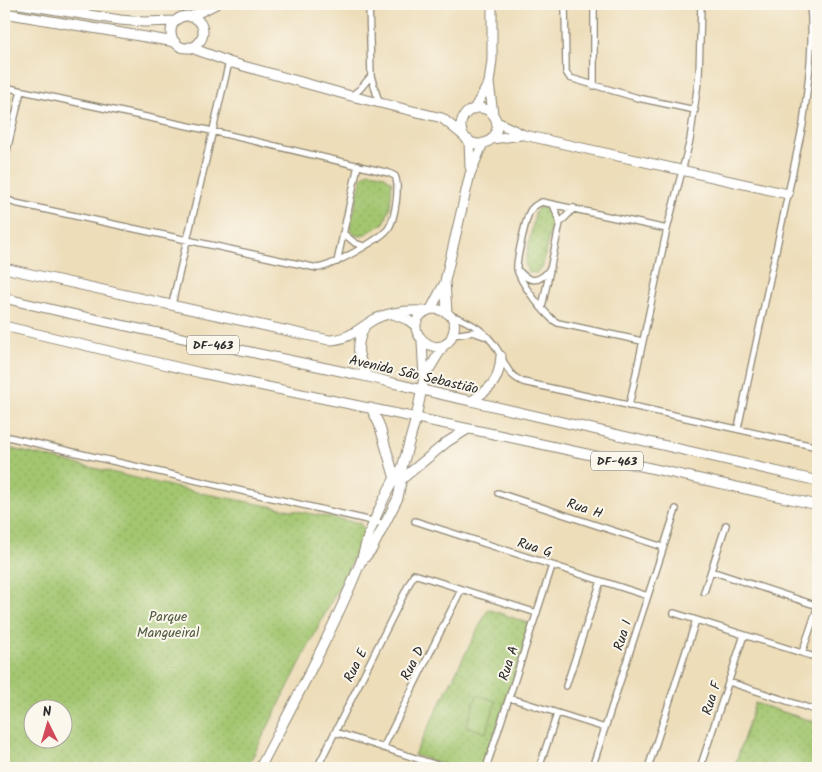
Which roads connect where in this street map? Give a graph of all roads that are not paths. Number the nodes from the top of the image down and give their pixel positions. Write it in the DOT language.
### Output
graph roads {
  1 [pos="20,4"];
  2 [pos="216,4"];
  3 [pos="369,4"];
  4 [pos="492,4"];
  5 [pos="565,4"];
  6 [pos="594,4"];
  7 [pos="700,4"];
  8 [pos="811,6"];
  9 [pos="818,11"];
  10 [pos="4,13"];
  11 [pos="190,17"];
  12 [pos="175,21"];
  13 [pos="811,23"];
  14 [pos="818,23"];
  15 [pos="175,42"];
  16 [pos="189,48"];
  17 [pos="229,62"];
  18 [pos="371,76"];
  19 [pos="489,83"];
  20 [pos="594,86"];
  21 [pos="4,87"];
  22 [pos="21,91"];
  23 [pos="351,96"];
  24 [pos="379,102"];
  25 [pos="474,109"];
  26 [pos="695,110"];
  27 [pos="495,118"];
  28 [pos="212,131"];
  29 [pos="524,135"];
  30 [pos="466,138"];
  31 [pos="492,138"];
  32 [pos="482,143"];
  33 [pos="4,164"];
  34 [pos="358,165"];
  35 [pos="682,170"];
  36 [pos="470,174"];
  37 [pos="4,194"];
  38 [pos="788,194"];
  39 [pos="553,204"];
  40 [pos="574,208"];
  41 [pos="560,223"];
  42 [pos="667,229"];
  43 [pos="343,233"];
  44 [pos="187,240"];
  45 [pos="363,246"];
  46 [pos="337,262"];
  47 [pos="4,268"];
  48 [pos="517,268"];
  49 [pos="550,268"];
  50 [pos="445,282"];
  51 [pos="4,298"];
  52 [pos="172,304"];
  53 [pos="542,307"];
  54 [pos="428,310"];
  55 [pos="390,314"];
  56 [pos="449,314"];
  57 [pos="4,326"];
  58 [pos="416,326"];
  59 [pos="364,328"];
  60 [pos="453,335"];
  61 [pos="489,338"];
  62 [pos="642,341"];
  63 [pos="422,342"];
  64 [pos="444,344"];
  65 [pos="501,356"];
  66 [pos="425,376"];
  67 [pos="368,377"];
  68 [pos="422,391"];
  69 [pos="471,401"];
  70 [pos="629,406"];
  71 [pos="371,408"];
  72 [pos="416,418"];
  73 [pos="738,428"];
  74 [pos="468,429"];
  75 [pos="4,436"];
  76 [pos="818,447"];
  77 [pos="398,479"];
  78 [pos="818,481"];
  79 [pos="498,493"];
  80 [pos="818,505"];
  81 [pos="676,509"];
  82 [pos="374,521"];
  83 [pos="415,521"];
  84 [pos="385,524"];
  85 [pos="726,525"];
  86 [pos="663,547"];
  87 [pos="360,564"];
  88 [pos="552,566"];
  89 [pos="711,571"];
  90 [pos="601,581"];
  91 [pos="461,590"];
  92 [pos="704,592"];
  93 [pos="648,596"];
  94 [pos="818,606"];
  95 [pos="537,613"];
  96 [pos="674,613"];
  97 [pos="696,620"];
  98 [pos="744,636"];
  99 [pos="802,653"];
  100 [pos="818,658"];
  101 [pos="729,682"];
  102 [pos="566,686"];
  103 [pos="510,698"];
  104 [pos="818,711"];
  105 [pos="557,714"];
  106 [pos="605,728"];
  107 [pos="335,732"];
  108 [pos="383,748"];
  109 [pos="260,768"];
  110 [pos="317,768"];
  111 [pos="446,768"];
  112 [pos="486,768"];
  113 [pos="539,768"];
  114 [pos="592,768"];
  115 [pos="648,768"];
  116 [pos="700,768"];
  1 -- 12 [label="street"];
  2 -- 11 [label="street"];
  3 -- 18 [label="street"];
  4 -- 19 [label="street"];
  5 -- 20 [label="street"];
  6 -- 20 [label="street"];
  7 -- 26 [label="street"];
  8 -- 9 [label="street"];
  8 -- 13 [label="street"];
  10 -- 15 [label="street"];
  11 -- 12 [label="street"];
  11 -- 16 [label="street"];
  12 -- 15 [label="street"];
  13 -- 14 [label="street"];
  13 -- 38 [label="street"];
  15 -- 16 [label="street"];
  16 -- 17 [label="street"];
  17 -- 23 [label="street"];
  17 -- 28 [label="street"];
  18 -- 23 [label="street"];
  18 -- 24 [label="street"];
  19 -- 25 [label="street"];
  19 -- 27 [label="street"];
  20 -- 26 [label="street"];
  21 -- 22 [label="street"];
  22 -- 28 [label="street"];
  22 -- 33 [label="street"];
  23 -- 24 [label="street"];
  24 -- 30 [label="street"];
  25 -- 27 [label="street"];
  25 -- 30 [label="street"];
  26 -- 35 [label="street"];
  27 -- 29 [label="street"];
  27 -- 31 [label="street"];
  28 -- 34 [label="street"];
  28 -- 44 [label="street"];
  29 -- 31 [label="street"];
  29 -- 35 [label="street"];
  30 -- 32 [label="street"];
  30 -- 36 [label="street"];
  31 -- 32 [label="street"];
  32 -- 36 [label="street"];
  34 -- 43 [label="street"];
  34 -- 45 [label="street"];
  35 -- 38 [label="street"];
  35 -- 42 [label="street"];
  36 -- 50 [label="street"];
  37 -- 44 [label="street"];
  38 -- 73 [label="street"];
  39 -- 40 [label="street"];
  39 -- 41 [label="street"];
  39 -- 48 [label="street"];
  40 -- 41 [label="street"];
  40 -- 42 [label="street"];
  41 -- 49 [label="street"];
  42 -- 62 [label="street"];
  43 -- 45 [label="street"];
  43 -- 46 [label="street"];
  44 -- 46 [label="street"];
  44 -- 52 [label="street"];
  45 -- 46 [label="street"];
  47 -- 52 [label="street"];
  48 -- 49 [label="street"];
  48 -- 53 [label="street"];
  49 -- 53 [label="street"];
  50 -- 54 [label="street"];
  50 -- 56 [label="street"];
  51 -- 67 [label="street, Avenida São Sebastião / DF-463"];
  52 -- 59 [label="street"];
  53 -- 62 [label="street"];
  54 -- 55 [label="street"];
  54 -- 56 [label="street"];
  54 -- 58 [label="street"];
  55 -- 58 [label="street"];
  55 -- 59 [label="street"];
  56 -- 60 [label="street"];
  56 -- 61 [label="street"];
  57 -- 71 [label="street, DF-463"];
  58 -- 63 [label="street"];
  59 -- 67 [label="street"];
  60 -- 61 [label="street"];
  60 -- 64 [label="street"];
  61 -- 65 [label="street"];
  62 -- 70 [label="street"];
  63 -- 64 [label="street"];
  63 -- 66 [label="street"];
  64 -- 66 [label="street"];
  65 -- 69 [label="street"];
  65 -- 70 [label="street"];
  66 -- 68 [label="street"];
  67 -- 68 [label="street, Avenida São Sebastião / DF-463"];
  68 -- 69 [label="street, Avenida São Sebastião / DF-463"];
  68 -- 72 [label="street"];
  69 -- 78 [label="street, Avenida São Sebastião / DF-463"];
  70 -- 73 [label="street"];
  71 -- 72 [label="street, DF-463"];
  71 -- 77 [label="street"];
  72 -- 74 [label="street, DF-463"];
  72 -- 77 [label="street"];
  73 -- 76 [label="street"];
  74 -- 77 [label="street"];
  74 -- 80 [label="street, DF-463"];
  75 -- 82 [label="street"];
  77 -- 82 [label="street"];
  77 -- 84 [label="street"];
  79 -- 86 [label="street, Rua H"];
  81 -- 86 [label="street, Rua I"];
  82 -- 84 [label="street"];
  82 -- 87 [label="street"];
  83 -- 88 [label="street, Rua G"];
  84 -- 87 [label="street"];
  85 -- 89 [label="street"];
  86 -- 93 [label="street, Rua I"];
  87 -- 109 [label="street"];
  88 -- 90 [label="street, Rua G"];
  88 -- 95 [label="street, Rua A"];
  89 -- 92 [label="street"];
  89 -- 94 [label="street"];
  90 -- 93 [label="street, Rua G"];
  90 -- 102 [label="street"];
  91 -- 95 [label="street"];
  91 -- 107 [label="street, Rua E"];
  91 -- 108 [label="street, Rua D"];
  93 -- 106 [label="street, Rua I"];
  94 -- 99 [label="street"];
  95 -- 103 [label="street, Rua A"];
  96 -- 97 [label="street"];
  97 -- 98 [label="street"];
  97 -- 115 [label="street"];
  98 -- 99 [label="street"];
  98 -- 101 [label="street, Rua F"];
  99 -- 100 [label="street"];
  101 -- 104 [label="street"];
  101 -- 116 [label="street, Rua F"];
  103 -- 105 [label="street"];
  103 -- 112 [label="street, Rua A"];
  105 -- 106 [label="street"];
  105 -- 113 [label="street"];
  106 -- 114 [label="street, Rua I"];
  107 -- 108 [label="street"];
  107 -- 110 [label="street, Rua E"];
  108 -- 111 [label="street"];
}
